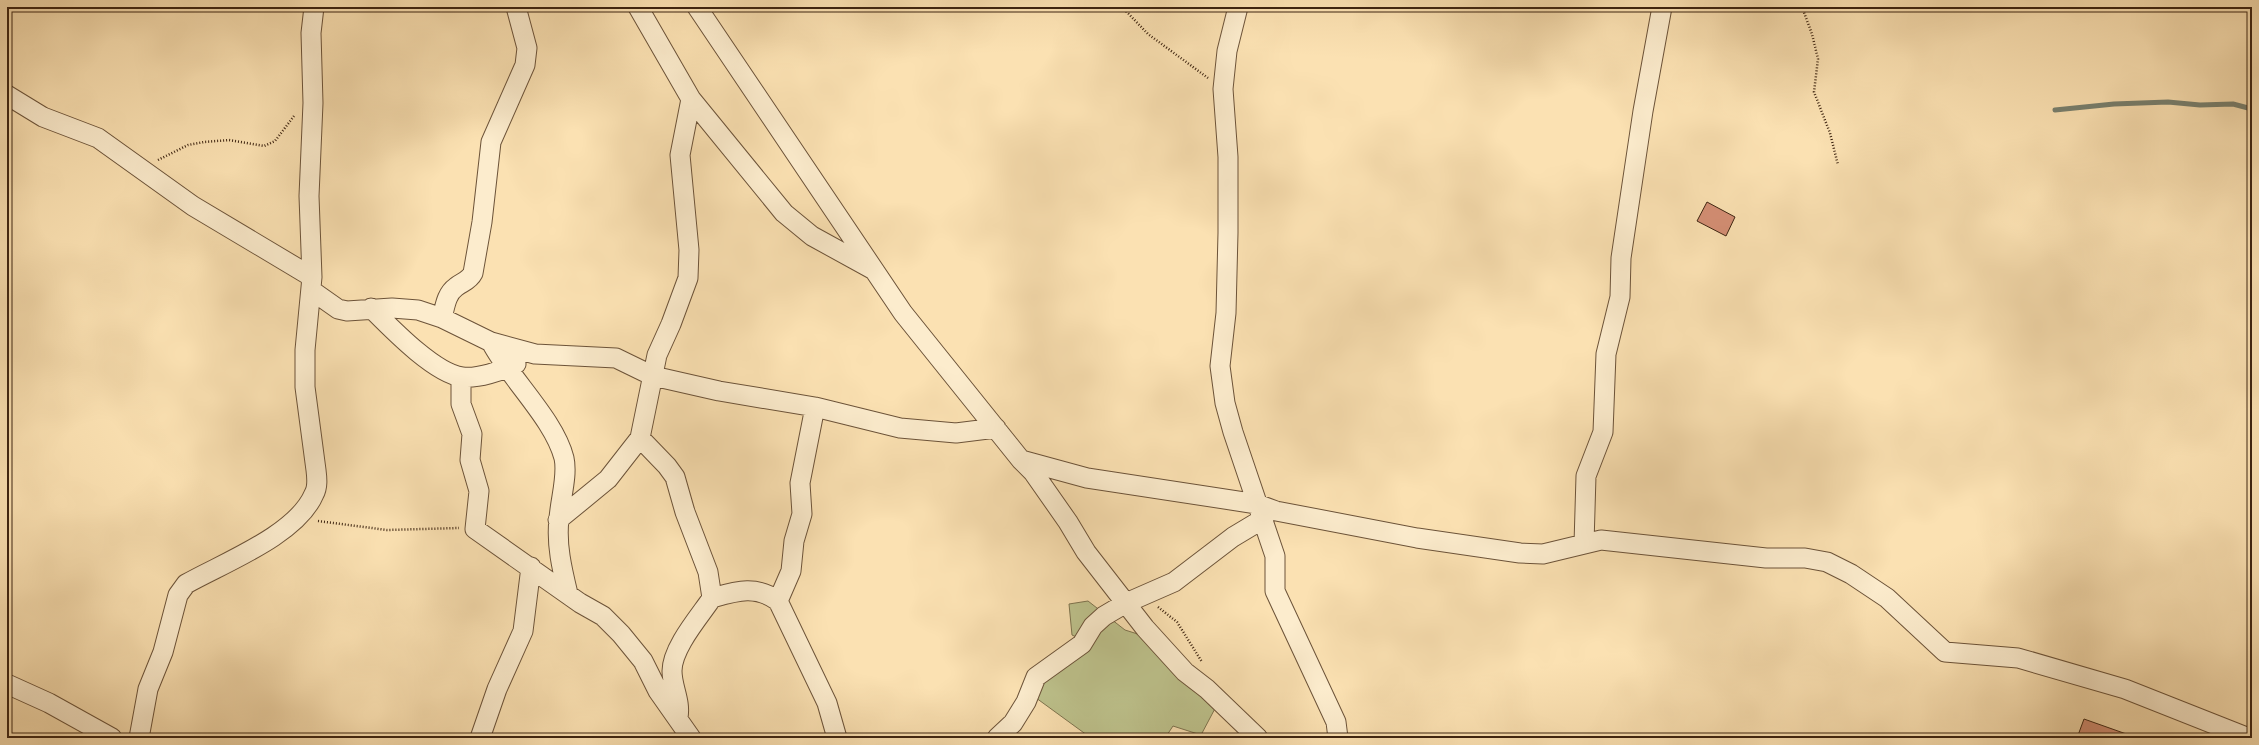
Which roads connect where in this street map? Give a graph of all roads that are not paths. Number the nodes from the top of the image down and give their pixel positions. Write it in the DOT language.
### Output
graph roads {
  1 [pos="314,7"];
  2 [pos="516,7"];
  3 [pos="638,7"];
  4 [pos="697,7"];
  5 [pos="1238,7"];
  6 [pos="1662,7"];
  7 [pos="7,95"];
  8 [pos="691,99"];
  9 [pos="875,271"];
  10 [pos="312,284"];
  11 [pos="371,308"];
  12 [pos="442,318"];
  13 [pos="491,342"];
  14 [pos="535,354"];
  15 [pos="506,369"];
  16 [pos="653,376"];
  17 [pos="460,377"];
  18 [pos="815,407"];
  19 [pos="996,428"];
  20 [pos="640,438"];
  21 [pos="1021,460"];
  22 [pos="1260,511"];
  23 [pos="558,520"];
  24 [pos="1584,544"];
  25 [pos="531,567"];
  26 [pos="568,594"];
  27 [pos="712,598"];
  28 [pos="778,601"];
  29 [pos="1126,603"];
  30 [pos="7,684"];
  31 [pos="678,717"];
  32 [pos="112,738"];
  33 [pos="139,738"];
  34 [pos="480,738"];
  35 [pos="691,738"];
  36 [pos="837,738"];
  37 [pos="997,738"];
  38 [pos="1258,738"];
  39 [pos="1338,738"];
  40 [pos="2249,738"];
  1 -- 10 [label="street"];
  2 -- 12 [label="street"];
  3 -- 8 [label="street"];
  4 -- 9 [label="street"];
  5 -- 22 [label="street"];
  6 -- 24 [label="street"];
  7 -- 10 [label="street"];
  8 -- 9 [label="street"];
  8 -- 16 [label="street"];
  9 -- 19 [label="street"];
  10 -- 11 [label="street"];
  10 -- 33 [label="street"];
  11 -- 12 [label="street"];
  11 -- 17 [label="street"];
  12 -- 13 [label="street"];
  13 -- 14 [label="street"];
  13 -- 15 [label="street"];
  14 -- 15 [label="street"];
  14 -- 16 [label="street"];
  15 -- 17 [label="street"];
  15 -- 23 [label="street"];
  16 -- 18 [label="street"];
  16 -- 20 [label="street"];
  17 -- 25 [label="street"];
  18 -- 19 [label="street"];
  18 -- 28 [label="street"];
  19 -- 21 [label="street"];
  20 -- 23 [label="street"];
  20 -- 27 [label="street"];
  21 -- 22 [label="street"];
  21 -- 29 [label="street"];
  22 -- 24 [label="street"];
  22 -- 29 [label="street"];
  22 -- 39 [label="street"];
  23 -- 26 [label="street"];
  24 -- 40 [label="street"];
  25 -- 26 [label="street"];
  25 -- 34 [label="street"];
  26 -- 31 [label="street"];
  27 -- 28 [label="street"];
  27 -- 31 [label="street"];
  28 -- 36 [label="street"];
  29 -- 37 [label="street"];
  29 -- 38 [label="street"];
  30 -- 32 [label="street"];
  31 -- 35 [label="street"];
}
